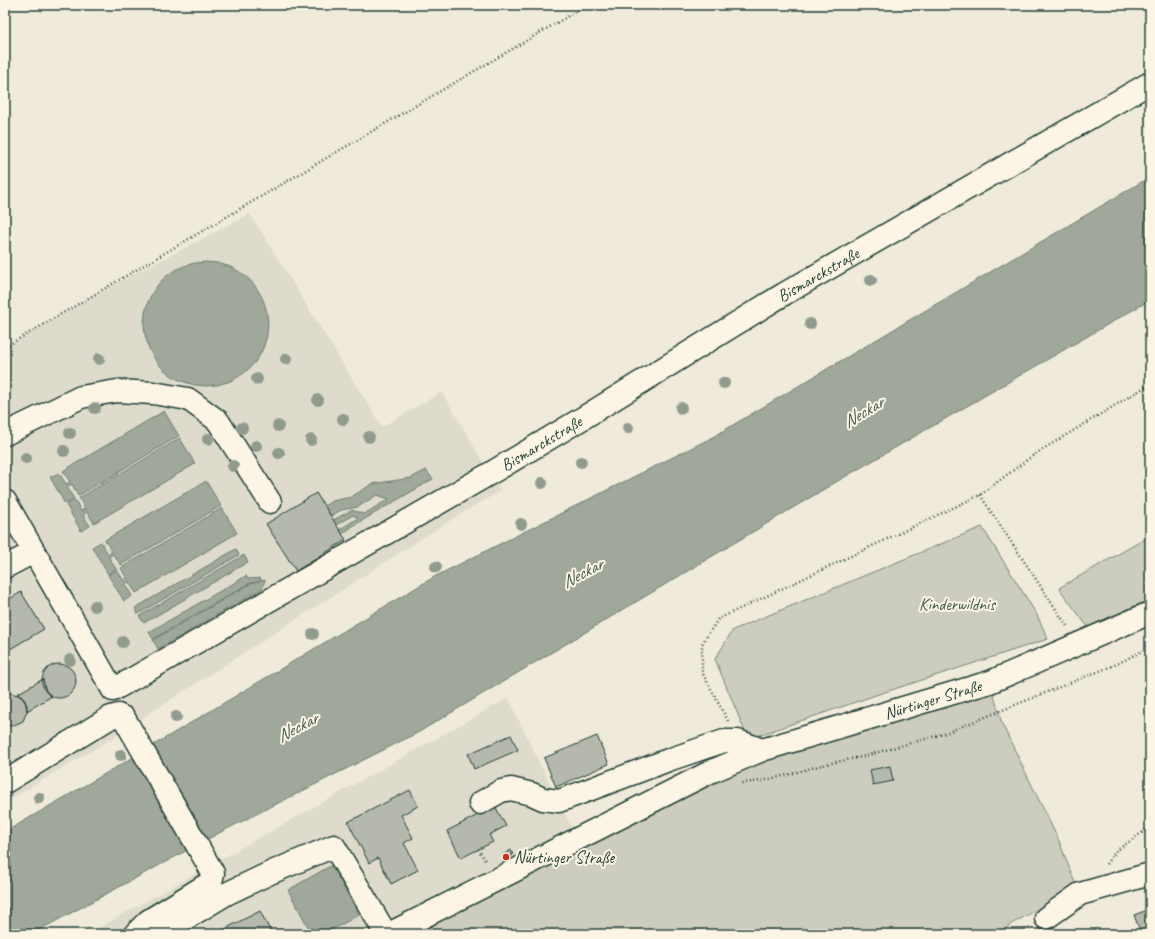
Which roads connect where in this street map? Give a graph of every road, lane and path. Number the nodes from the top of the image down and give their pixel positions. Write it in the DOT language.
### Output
graph roads {
  1 [pos="587,5"];
  2 [pos="1150,83"];
  3 [pos="5,347"];
  4 [pos="1150,384"];
  5 [pos="5,434"];
  6 [pos="980,495"];
  7 [pos="5,500"];
  8 [pos="270,502"];
  9 [pos="34,552"];
  10 [pos="5,567"];
  11 [pos="1150,613"];
  12 [pos="1079,645"];
  13 [pos="1150,647"];
  14 [pos="113,690"];
  15 [pos="738,741"];
  16 [pos="762,750"];
  17 [pos="5,766"];
  18 [pos="5,782"];
  19 [pos="740,783"];
  20 [pos="480,803"];
  21 [pos="1150,828"];
  22 [pos="1101,870"];
  23 [pos="1150,874"];
  24 [pos="1046,918"];
  25 [pos="135,934"];
  26 [pos="160,934"];
  27 [pos="386,934"];
  28 [pos="389,934"];
  1 -- 3 [label="path"];
  2 -- 14 [label="street, Bismarckstraße"];
  4 -- 6 [label="path"];
  5 -- 8 [label="street"];
  6 -- 12 [label="path"];
  6 -- 15 [label="path"];
  7 -- 9 [label="street"];
  9 -- 10 [label="street"];
  9 -- 14 [label="street"];
  11 -- 12 [label="street, Nürtinger Straße"];
  12 -- 16 [label="street, Nürtinger Straße"];
  13 -- 19 [label="path"];
  14 -- 17 [label="street"];
  15 -- 16 [label="street"];
  15 -- 20 [label="street"];
  16 -- 28 [label="street, Nürtinger Straße"];
  18 -- 25 [label="street"];
  21 -- 22 [label="path"];
  23 -- 24 [label="street"];
  26 -- 27 [label="street"];
}
